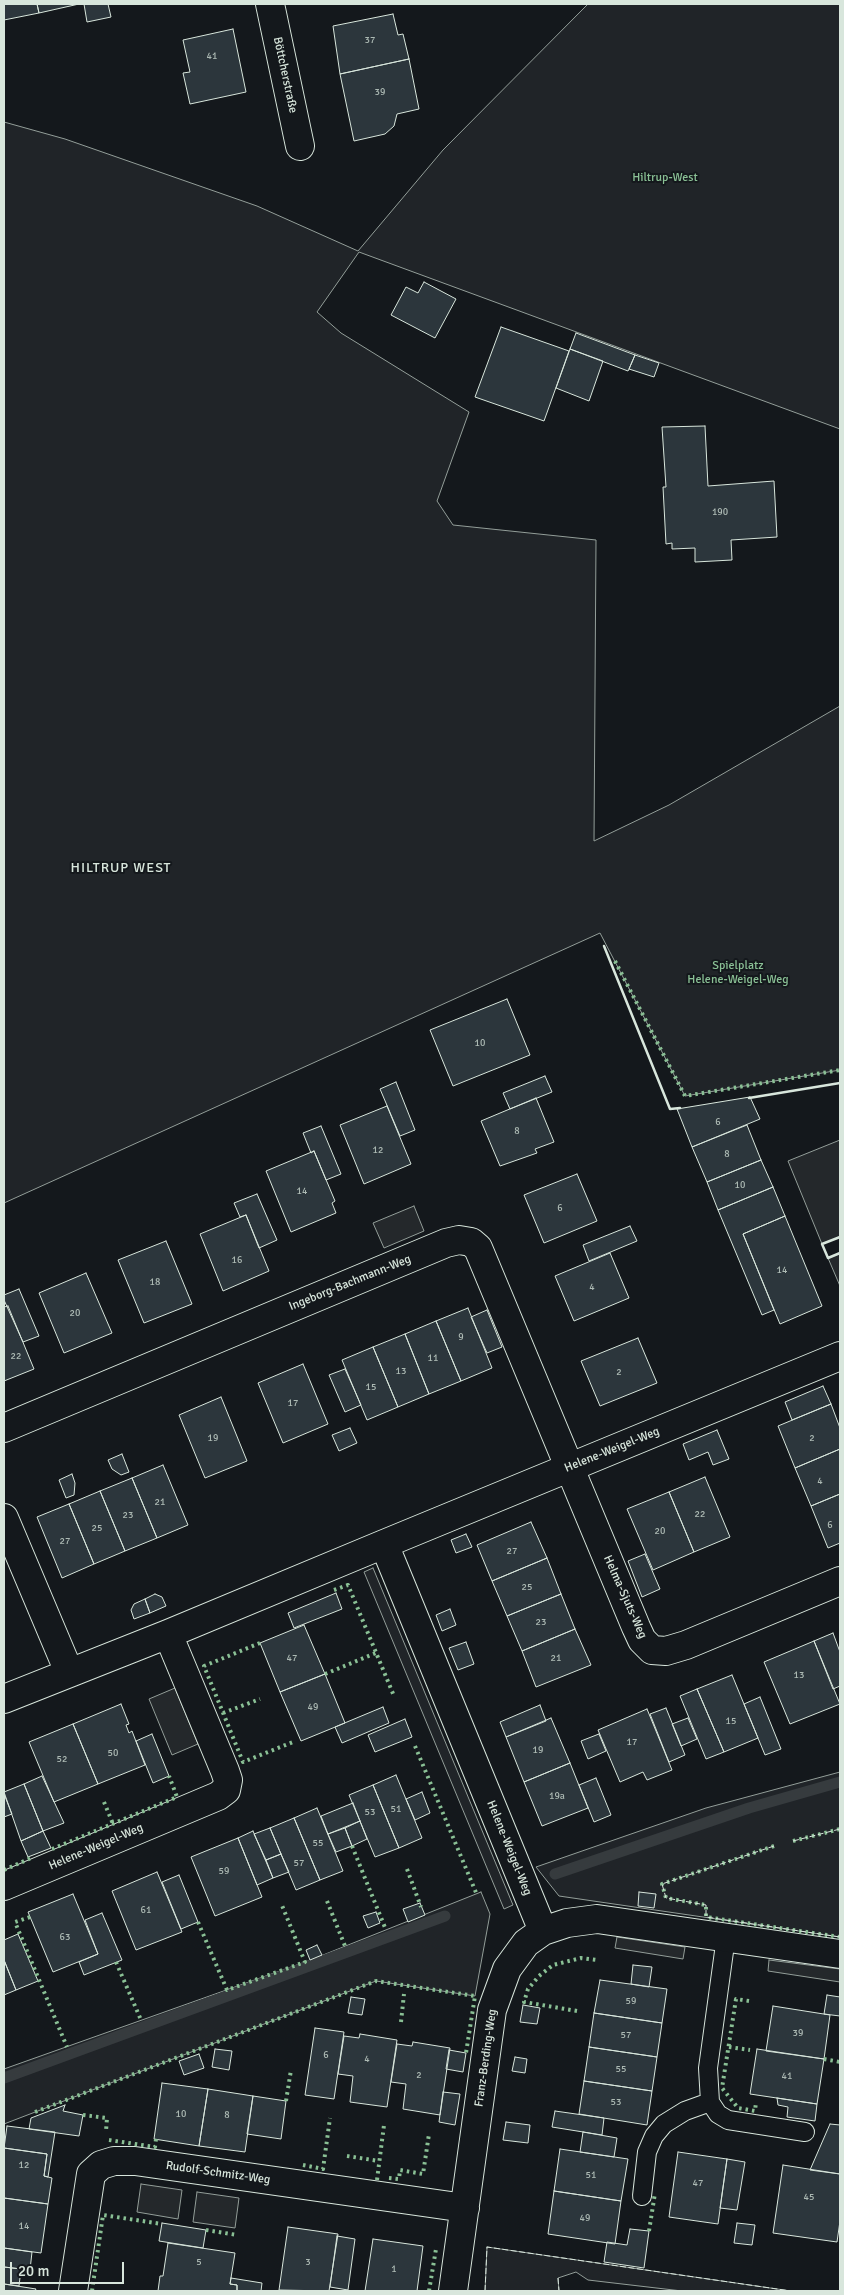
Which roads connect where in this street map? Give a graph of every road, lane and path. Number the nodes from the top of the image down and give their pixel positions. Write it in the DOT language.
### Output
graph roads {
  1 [pos="270,4"];
  2 [pos="300,146"];
  3 [pos="840,1356"];
  4 [pos="4,1428"];
  5 [pos="569,1468"];
  6 [pos="4,1518"];
  7 [pos="384,1544"];
  8 [pos="840,1581"];
  9 [pos="168,1634"];
  10 [pos="68,1672"];
  11 [pos="4,1699"];
  12 [pos="4,1886"];
  13 [pos="543,1931"];
  14 [pos="726,1938"];
  15 [pos="840,1954"];
  16 [pos="710,2102"];
  17 [pos="805,2132"];
  18 [pos="642,2196"];
  19 [pos="465,2208"];
  20 [pos="73,2291"];
  21 [pos="453,2291"];
  1 -- 2 [label="street, Böttcherstraße"];
  3 -- 5 [label="street, Helene-Weigel-Weg"];
  4 -- 5 [label="street, Ingeborg-Bachmann-Weg"];
  5 -- 7 [label="street, Helene-Weigel-Weg"];
  5 -- 8 [label="street, Helma-Sjuts-Weg"];
  6 -- 10 [label="street"];
  7 -- 9 [label="street, Helene-Weigel-Weg"];
  7 -- 13 [label="street, Helene-Weigel-Weg"];
  9 -- 10 [label="street, Helene-Weigel-Weg"];
  9 -- 12 [label="street, Helene-Weigel-Weg"];
  10 -- 11 [label="street, Helene-Weigel-Weg"];
  13 -- 14 [label="street, Franz-Berding-Weg"];
  13 -- 19 [label="street, Franz-Berding-Weg"];
  14 -- 15 [label="street, Franz-Berding-Weg"];
  14 -- 16 [label="lane"];
  16 -- 17 [label="lane"];
  16 -- 18 [label="lane"];
  19 -- 20 [label="street, Rudolf-Schmitz-Weg"];
  19 -- 21 [label="street, Franz-Berding-Weg"];
}
